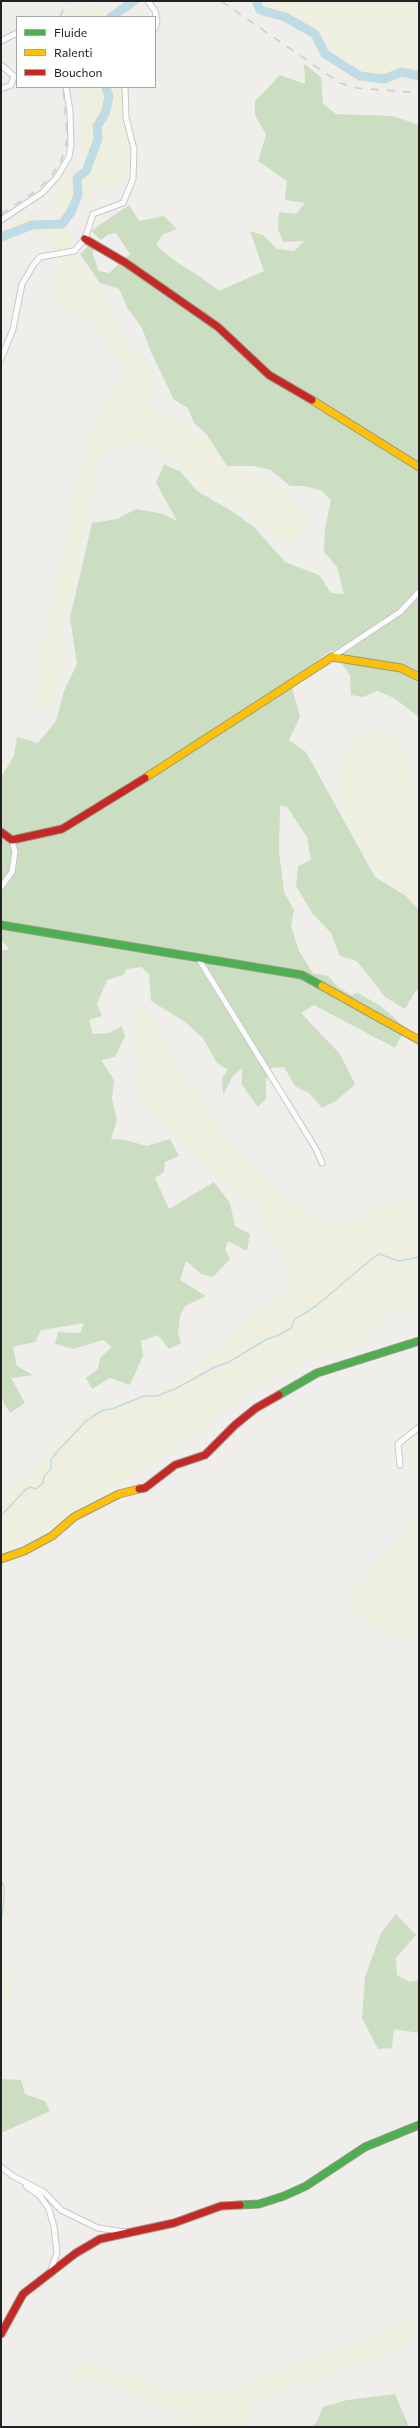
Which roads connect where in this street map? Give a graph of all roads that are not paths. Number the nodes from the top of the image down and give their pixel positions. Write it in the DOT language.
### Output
graph roads {
  1 [pos="148,1"];
  2 [pos="156,16"];
  3 [pos="16,34"];
  4 [pos="1,41"];
  5 [pos="1,65"];
  6 [pos="66,88"];
  7 [pos="125,88"];
  8 [pos="1,89"];
  9 [pos="1,220"];
  10 [pos="85,238"];
  11 [pos="1,358"];
  12 [pos="419,467"];
  13 [pos="419,592"];
  14 [pos="332,657"];
  15 [pos="419,677"];
  16 [pos="1,832"];
  17 [pos="12,840"];
  18 [pos="1,887"];
  19 [pos="1,925"];
  20 [pos="198,958"];
  21 [pos="419,1040"];
  22 [pos="322,1163"];
  23 [pos="419,1341"];
  24 [pos="419,1427"];
  25 [pos="400,1465"];
  26 [pos="1,1560"];
  27 [pos="419,2126"];
  28 [pos="1,2167"];
  29 [pos="11,2175"];
  30 [pos="127,2232"];
  31 [pos="50,2273"];
  32 [pos="1,2334"];
  1 -- 2 [label="street"];
  3 -- 4 [label="street"];
  5 -- 8 [label="street"];
  6 -- 9 [label="street"];
  7 -- 10 [label="street"];
  10 -- 11 [label="street"];
  10 -- 12 [label="street"];
  13 -- 14 [label="street"];
  14 -- 15 [label="street"];
  14 -- 17 [label="street"];
  16 -- 17 [label="street"];
  17 -- 18 [label="street"];
  19 -- 20 [label="street"];
  20 -- 21 [label="street"];
  20 -- 22 [label="street"];
  23 -- 26 [label="street"];
  24 -- 25 [label="street"];
  27 -- 30 [label="street"];
  28 -- 29 [label="street"];
  29 -- 30 [label="street"];
  29 -- 31 [label="street"];
  30 -- 31 [label="street"];
  31 -- 32 [label="street"];
}
